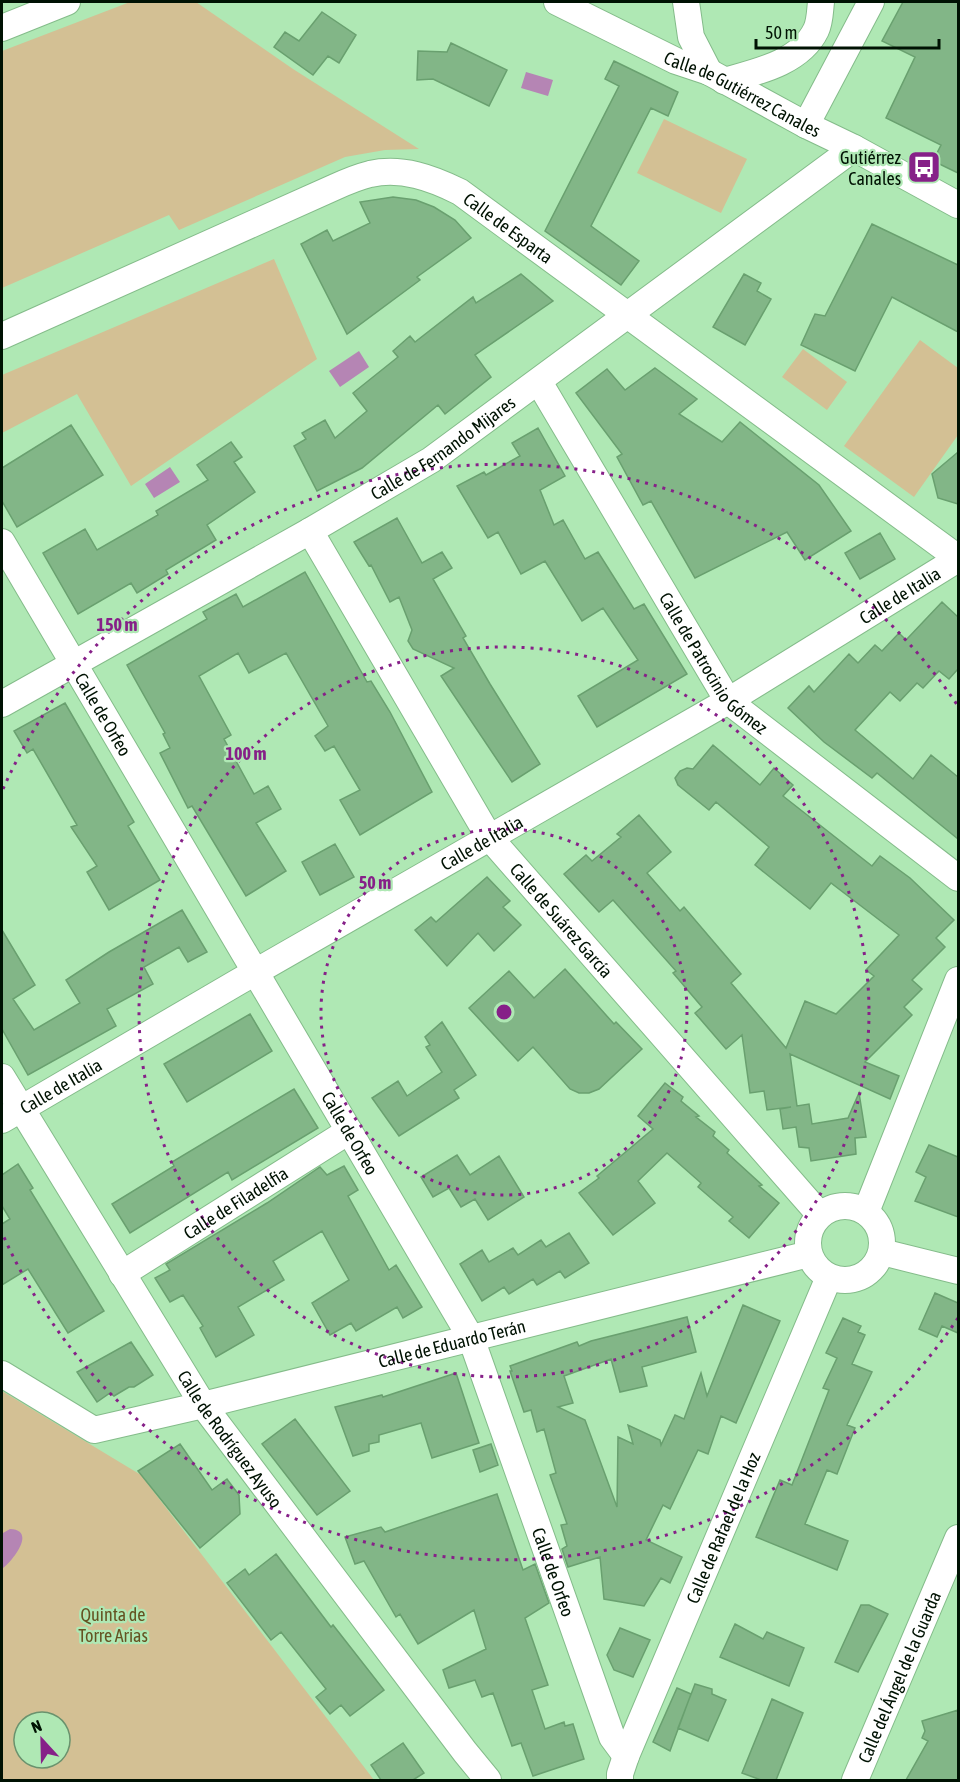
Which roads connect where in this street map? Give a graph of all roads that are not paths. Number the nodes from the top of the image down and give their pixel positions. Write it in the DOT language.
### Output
graph roads {
  1 [pos="67,2"];
  2 [pos="557,2"];
  3 [pos="686,2"];
  4 [pos="821,2"];
  5 [pos="871,2"];
  6 [pos="2,28"];
  7 [pos="716,77"];
  8 [pos="806,125"];
  9 [pos="854,148"];
  10 [pos="958,205"];
  11 [pos="626,316"];
  12 [pos="2,336"];
  13 [pos="539,382"];
  14 [pos="310,531"];
  15 [pos="2,542"];
  16 [pos="958,559"];
  17 [pos="74,664"];
  18 [pos="728,701"];
  19 [pos="2,704"];
  20 [pos="489,837"];
  21 [pos="958,878"];
  22 [pos="255,972"];
  23 [pos="958,980"];
  24 [pos="2,1077"];
  25 [pos="11,1114"];
  26 [pos="349,1131"];
  27 [pos="866,1212"];
  28 [pos="820,1215"];
  29 [pos="882,1252"];
  30 [pos="809,1254"];
  31 [pos="958,1271"];
  32 [pos="122,1274"];
  33 [pos="829,1277"];
  34 [pos="471,1338"];
  35 [pos="2,1374"];
  36 [pos="203,1405"];
  37 [pos="958,1538"];
  38 [pos="626,1756"];
  39 [pos="488,1780"];
  40 [pos="620,1780"];
  41 [pos="855,1780"];
  1 -- 6 [label="street"];
  2 -- 7 [label="street, Calle de Gutiérrez Canales"];
  3 -- 7 [label="street"];
  4 -- 7 [label="street"];
  5 -- 8 [label="street"];
  7 -- 8 [label="street, Calle de Gutiérrez Canales"];
  8 -- 9 [label="street, Calle de Gutiérrez Canales"];
  9 -- 10 [label="street, Calle de Gutiérrez Canales"];
  9 -- 11 [label="street, Calle de Fernando Mijares"];
  11 -- 12 [label="street, Calle de Esparta"];
  11 -- 13 [label="street, Calle de Fernando Mijares"];
  11 -- 16 [label="street, Calle de Esparta"];
  13 -- 14 [label="street, Calle de Fernando Mijares"];
  13 -- 18 [label="street, Calle de Patrocinio Gómez"];
  14 -- 17 [label="street, Calle de Fernando Mijares"];
  14 -- 20 [label="street, Calle de Suárez García"];
  15 -- 17 [label="street, Calle de Orfeo"];
  16 -- 18 [label="street, Calle de Italia"];
  17 -- 19 [label="street, Calle de Fernando Mijares"];
  17 -- 22 [label="street, Calle de Orfeo"];
  18 -- 20 [label="street, Calle de Italia"];
  18 -- 21 [label="street, Calle de Patrocinio Gómez"];
  20 -- 22 [label="street, Calle de Italia"];
  20 -- 28 [label="street, Calle de Suárez García"];
  22 -- 25 [label="street, Calle de Italia"];
  22 -- 26 [label="street, Calle de Orfeo"];
  23 -- 27 [label="street"];
  24 -- 25 [label="street, Calle de Rodríguez Ayuso"];
  25 -- 32 [label="street, Calle de Rodríguez Ayuso"];
  26 -- 32 [label="street, Calle de Filadelfia"];
  26 -- 34 [label="street, Calle de Orfeo"];
  27 -- 28 [label="street"];
  27 -- 29 [label="street"];
  28 -- 30 [label="street"];
  29 -- 31 [label="street"];
  29 -- 33 [label="street"];
  30 -- 33 [label="street"];
  30 -- 34 [label="street, Calle de Eduardo Terán"];
  32 -- 36 [label="street, Calle de Rodríguez Ayuso"];
  33 -- 38 [label="street, Calle de Rafael de la Hoz"];
  34 -- 36 [label="street, Calle de Eduardo Terán"];
  34 -- 38 [label="street, Calle de Orfeo"];
  35 -- 36 [label="street, Calle de Eduardo Terán"];
  36 -- 39 [label="street, Calle de Rodríguez Ayuso"];
  37 -- 41 [label="street, Calle del Ángel de la Guarda"];
  38 -- 40 [label="street, Calle de Rafael de la Hoz"];
}
